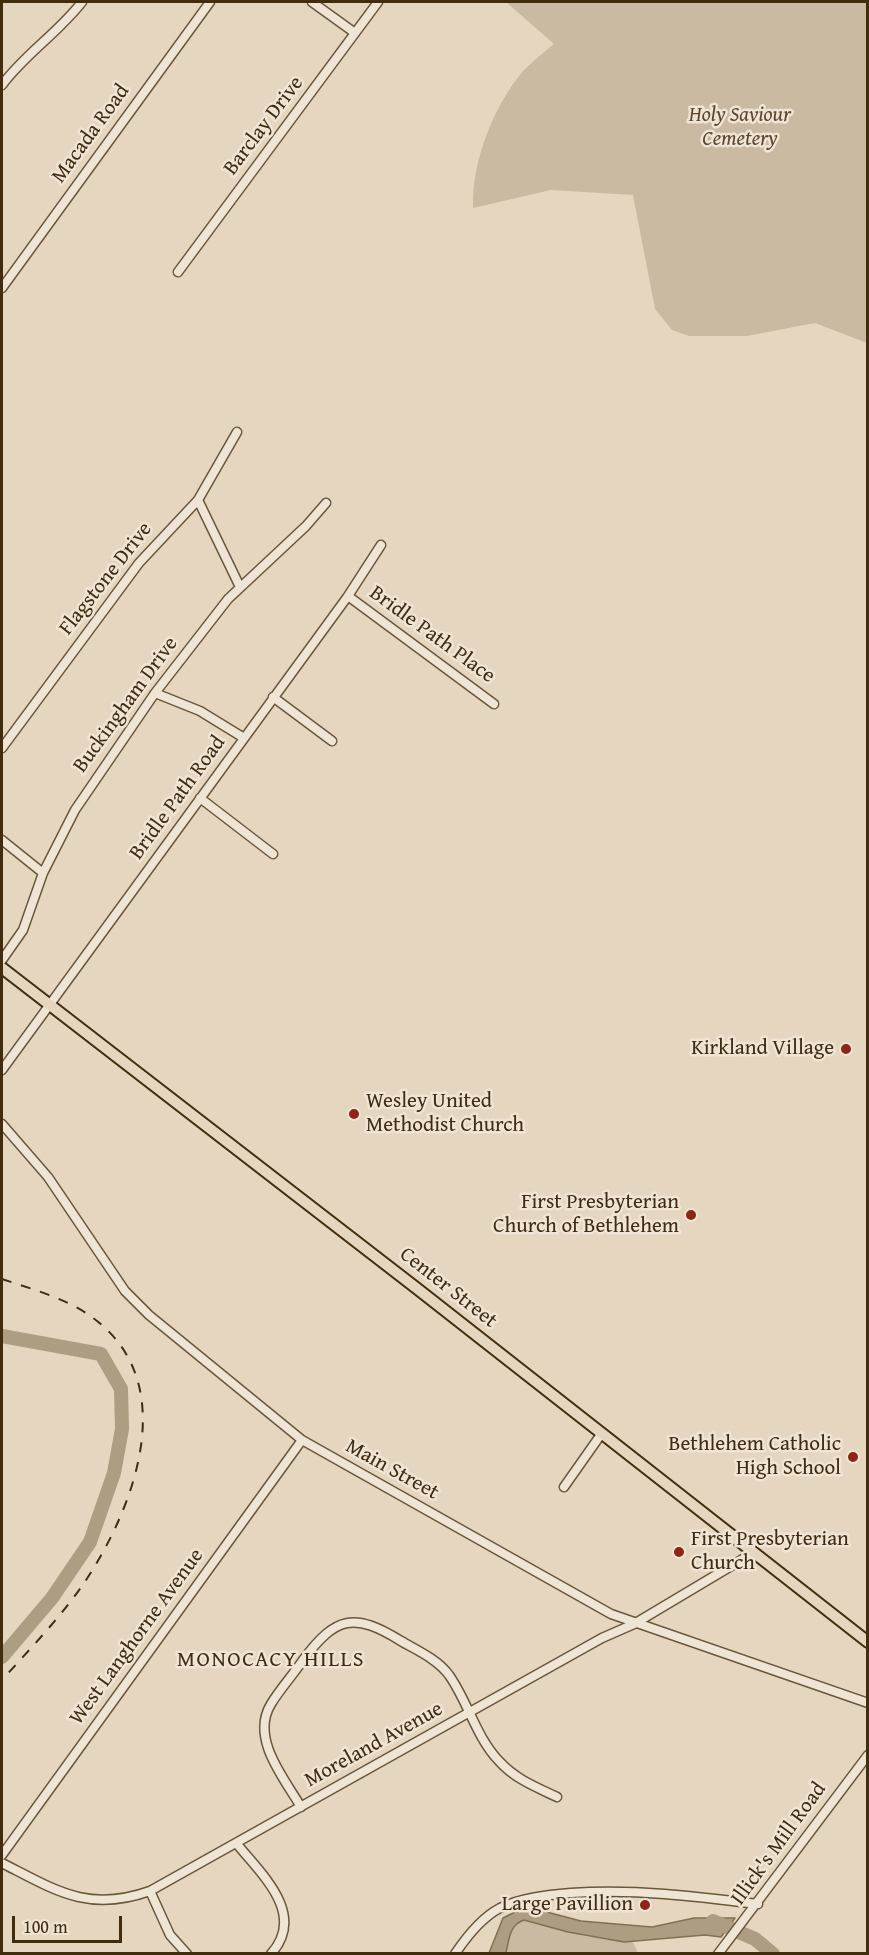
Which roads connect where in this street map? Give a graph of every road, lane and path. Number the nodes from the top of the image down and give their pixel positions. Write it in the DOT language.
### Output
graph roads {
  1 [pos="82,2"];
  2 [pos="210,2"];
  3 [pos="312,2"];
  4 [pos="378,2"];
  5 [pos="355,33"];
  6 [pos="2,85"];
  7 [pos="178,272"];
  8 [pos="2,288"];
  9 [pos="237,432"];
  10 [pos="198,500"];
  11 [pos="326,503"];
  12 [pos="381,545"];
  13 [pos="240,587"];
  14 [pos="348,596"];
  15 [pos="155,693"];
  16 [pos="273,697"];
  17 [pos="494,704"];
  18 [pos="244,738"];
  19 [pos="332,741"];
  20 [pos="2,748"];
  21 [pos="200,798"];
  22 [pos="2,840"];
  23 [pos="273,854"];
  24 [pos="43,873"];
  25 [pos="2,960"];
  26 [pos="2,968"];
  27 [pos="49,1005"];
  28 [pos="2,1070"];
  29 [pos="2,1124"];
  30 [pos="602,1433"];
  31 [pos="302,1440"];
  32 [pos="564,1487"];
  33 [pos="753,1554"];
  34 [pos="634,1624"];
  35 [pos="867,1642"];
  36 [pos="867,1703"];
  37 [pos="469,1713"];
  38 [pos="867,1755"];
  39 [pos="557,1797"];
  40 [pos="301,1808"];
  41 [pos="237,1844"];
  42 [pos="2,1855"];
  43 [pos="2,1863"];
  44 [pos="150,1892"];
  45 [pos="758,1904"];
  46 [pos="187,1953"];
  47 [pos="272,1953"];
  48 [pos="455,1953"];
  49 [pos="718,1953"];
  1 -- 6 [label="street"];
  2 -- 8 [label="street, Macada Road"];
  3 -- 5 [label="street"];
  4 -- 5 [label="street, Barclay Drive"];
  5 -- 7 [label="street, Barclay Drive"];
  9 -- 10 [label="street, Flagstone Drive"];
  10 -- 13 [label="street"];
  10 -- 20 [label="street, Flagstone Drive"];
  11 -- 13 [label="street, Buckingham Drive"];
  12 -- 14 [label="street, Bridle Path Road"];
  13 -- 15 [label="street, Buckingham Drive"];
  14 -- 16 [label="street, Bridle Path Road"];
  14 -- 17 [label="street, Bridle Path Place"];
  15 -- 18 [label="street"];
  15 -- 24 [label="street, Buckingham Drive"];
  16 -- 18 [label="street, Bridle Path Road"];
  16 -- 19 [label="street"];
  18 -- 21 [label="street, Bridle Path Road"];
  21 -- 23 [label="street"];
  21 -- 27 [label="street, Bridle Path Road"];
  22 -- 24 [label="street"];
  24 -- 25 [label="street, Buckingham Drive"];
  26 -- 27 [label="main road, Center Street"];
  27 -- 28 [label="street, Bridle Path Road"];
  27 -- 30 [label="main road, Center Street"];
  29 -- 31 [label="street, Main Street"];
  30 -- 32 [label="street"];
  30 -- 33 [label="main road, Center Street"];
  31 -- 34 [label="street, Main Street"];
  31 -- 42 [label="street, West Langhorne Avenue"];
  33 -- 34 [label="street, Moreland Avenue"];
  33 -- 35 [label="main road, Center Street"];
  34 -- 36 [label="street, Main Street"];
  34 -- 37 [label="street, Moreland Avenue"];
  37 -- 39 [label="street"];
  37 -- 40 [label="street, Moreland Avenue"];
  37 -- 40 [label="street"];
  38 -- 45 [label="street, Illick's Mill Road"];
  40 -- 41 [label="street, Moreland Avenue"];
  41 -- 44 [label="street, Moreland Avenue"];
  41 -- 47 [label="street"];
  43 -- 44 [label="street, Moreland Avenue"];
  44 -- 46 [label="street"];
  45 -- 48 [label="street"];
  45 -- 49 [label="street, Illick's Mill Road"];
}
